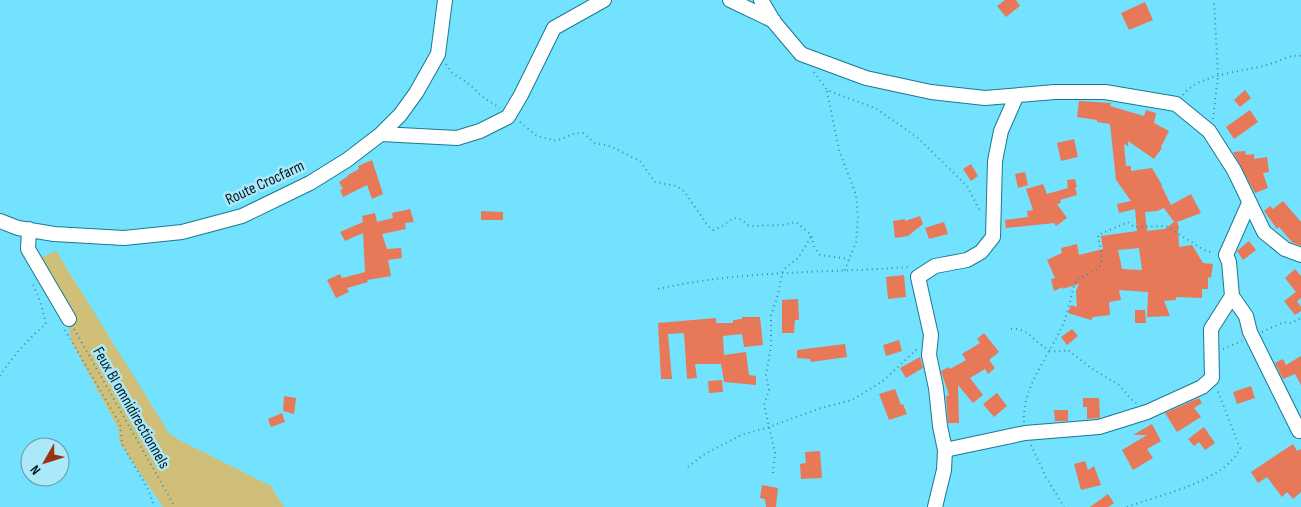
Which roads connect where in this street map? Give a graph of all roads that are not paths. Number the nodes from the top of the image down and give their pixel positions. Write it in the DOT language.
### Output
graph roads {
  1 [pos="445,0"];
  2 [pos="604,0"];
  3 [pos="730,0"];
  4 [pos="761,0"];
  5 [pos="774,22"];
  6 [pos="1016,97"];
  7 [pos="381,134"];
  8 [pos="1249,203"];
  9 [pos="0,221"];
  10 [pos="29,229"];
  11 [pos="1301,255"];
  12 [pos="1232,296"];
  13 [pos="65,322"];
  14 [pos="1299,431"];
  15 [pos="946,450"];
  16 [pos="935,507"];
  1 -- 7 [label="street, Route Crocfarm"];
  2 -- 7 [label="street"];
  3 -- 5 [label="street"];
  4 -- 5 [label="street"];
  5 -- 6 [label="street"];
  6 -- 8 [label="street"];
  6 -- 15 [label="street"];
  7 -- 10 [label="street, Route Crocfarm"];
  8 -- 11 [label="street"];
  8 -- 12 [label="street"];
  9 -- 10 [label="street, Route Crocfarm"];
  10 -- 13 [label="street"];
  12 -- 14 [label="street"];
  12 -- 15 [label="street"];
  15 -- 16 [label="street"];
}
